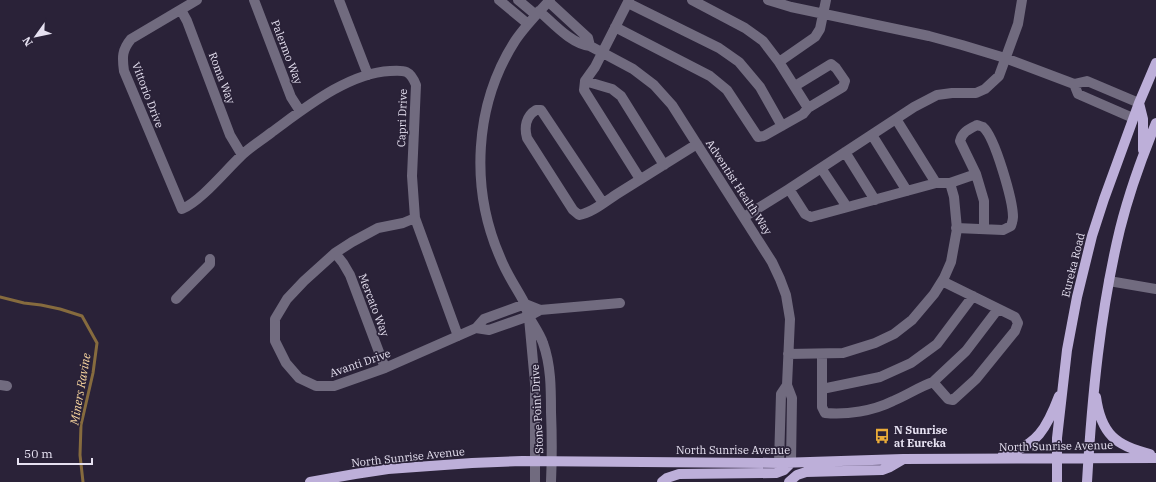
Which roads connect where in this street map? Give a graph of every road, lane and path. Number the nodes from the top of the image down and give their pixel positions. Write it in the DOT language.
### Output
graph roads {
  1 [pos="197,0"];
  2 [pos="254,0"];
  3 [pos="339,0"];
  4 [pos="499,0"];
  5 [pos="518,0"];
  6 [pos="692,0"];
  7 [pos="768,0"];
  8 [pos="826,0"];
  9 [pos="1022,0"];
  10 [pos="549,1"];
  11 [pos="628,1"];
  12 [pos="181,10"];
  13 [pos="537,13"];
  14 [pos="823,14"];
  15 [pos="528,24"];
  16 [pos="615,27"];
  17 [pos="590,46"];
  18 [pos="602,52"];
  19 [pos="1005,58"];
  20 [pos="779,62"];
  21 [pos="1156,63"];
  22 [pos="368,75"];
  23 [pos="585,80"];
  24 [pos="1074,84"];
  25 [pos="795,86"];
  26 [pos="1138,103"];
  27 [pos="808,108"];
  28 [pos="300,111"];
  29 [pos="1133,118"];
  30 [pos="896,119"];
  31 [pos="1156,123"];
  32 [pos="782,126"];
  33 [pos="872,135"];
  34 [pos="697,144"];
  35 [pos="845,152"];
  36 [pos="242,155"];
  37 [pos="1143,158"];
  38 [pos="664,165"];
  39 [pos="821,168"];
  40 [pos="976,174"];
  41 [pos="640,179"];
  42 [pos="936,183"];
  43 [pos="950,183"];
  44 [pos="789,189"];
  45 [pos="907,191"];
  46 [pos="875,200"];
  47 [pos="603,203"];
  48 [pos="847,208"];
  49 [pos="182,209"];
  50 [pos="744,217"];
  51 [pos="415,218"];
  52 [pos="956,228"];
  53 [pos="984,229"];
  54 [pos="335,253"];
  55 [pos="210,259"];
  56 [pos="942,281"];
  57 [pos="1109,281"];
  58 [pos="1156,288"];
  59 [pos="973,296"];
  60 [pos="176,299"];
  61 [pos="620,303"];
  62 [pos="525,304"];
  63 [pos="998,309"];
  64 [pos="540,310"];
  65 [pos="494,315"];
  66 [pos="529,316"];
  67 [pos="498,327"];
  68 [pos="476,328"];
  69 [pos="458,336"];
  70 [pos="788,354"];
  71 [pos="822,354"];
  72 [pos="385,368"];
  73 [pos="1095,378"];
  74 [pos="1065,379"];
  75 [pos="933,382"];
  76 [pos="787,385"];
  77 [pos="822,389"];
  78 [pos="1088,457"];
  79 [pos="1156,457"];
  80 [pos="1057,458"];
  81 [pos="903,459"];
  82 [pos="983,459"];
  83 [pos="535,462"];
  84 [pos="552,462"];
  85 [pos="780,463"];
  86 [pos="791,463"];
  87 [pos="310,482"];
  88 [pos="535,482"];
  89 [pos="551,482"];
  90 [pos="662,482"];
  91 [pos="789,482"];
  92 [pos="1057,482"];
  93 [pos="1087,482"];
  1 -- 12 [label="street, Vittorio Drive"];
  2 -- 28 [label="street, Palermo Way"];
  3 -- 22 [label="street"];
  4 -- 15 [label="street"];
  5 -- 13 [label="street"];
  6 -- 20 [label="street"];
  7 -- 14 [label="street"];
  8 -- 14 [label="street"];
  9 -- 19 [label="street"];
  10 -- 13 [label="street, Stone Point Drive"];
  10 -- 17 [label="street, Adventist Health Way"];
  11 -- 16 [label="street"];
  11 -- 32 [label="street"];
  12 -- 36 [label="street, Roma Way"];
  12 -- 49 [label="street, Vittorio Drive"];
  13 -- 15 [label="street, Stone Point Drive"];
  13 -- 17 [label="street, Adventist Health Way"];
  14 -- 19 [label="street"];
  14 -- 20 [label="street"];
  15 -- 62 [label="street, Stone Point Drive"];
  16 -- 18 [label="street"];
  16 -- 32 [label="street"];
  17 -- 18 [label="street, Adventist Health Way"];
  18 -- 23 [label="street"];
  18 -- 34 [label="street, Adventist Health Way"];
  19 -- 24 [label="street"];
  19 -- 30 [label="street"];
  20 -- 25 [label="street"];
  21 -- 26 [label="main road, Eureka Road"];
  22 -- 28 [label="street, Capri Drive"];
  22 -- 51 [label="street, Capri Drive"];
  23 -- 38 [label="street"];
  23 -- 41 [label="street"];
  24 -- 26 [label="street"];
  24 -- 29 [label="street"];
  25 -- 27 [label="street"];
  25 -- 27 [label="street"];
  26 -- 29 [label="main road, Eureka Road"];
  26 -- 37 [label="main road"];
  27 -- 32 [label="street"];
  28 -- 36 [label="street, Capri Drive"];
  29 -- 74 [label="main road, Eureka Road"];
  30 -- 33 [label="street"];
  30 -- 42 [label="street"];
  31 -- 37 [label="main road"];
  33 -- 35 [label="street"];
  33 -- 45 [label="street"];
  34 -- 38 [label="street"];
  34 -- 50 [label="street, Adventist Health Way"];
  35 -- 39 [label="street"];
  35 -- 46 [label="street"];
  36 -- 49 [label="street, Capri Drive"];
  37 -- 57 [label="main road"];
  38 -- 41 [label="street"];
  39 -- 44 [label="street"];
  39 -- 48 [label="street"];
  40 -- 43 [label="street"];
  40 -- 53 [label="street"];
  40 -- 53 [label="street"];
  41 -- 47 [label="street"];
  42 -- 43 [label="street"];
  42 -- 45 [label="street"];
  43 -- 52 [label="street"];
  44 -- 48 [label="street"];
  44 -- 50 [label="street"];
  45 -- 46 [label="street"];
  46 -- 48 [label="street"];
  47 -- 47 [label="street"];
  50 -- 70 [label="street, Adventist Health Way"];
  51 -- 54 [label="street, Avanti Drive"];
  51 -- 69 [label="street, Capri Drive"];
  52 -- 53 [label="street"];
  52 -- 56 [label="street"];
  54 -- 72 [label="street, Mercato Way"];
  54 -- 72 [label="street, Avanti Drive"];
  55 -- 60 [label="street"];
  56 -- 59 [label="street"];
  56 -- 71 [label="street"];
  57 -- 58 [label="street"];
  57 -- 73 [label="main road"];
  59 -- 63 [label="street"];
  59 -- 77 [label="street"];
  61 -- 64 [label="street"];
  62 -- 64 [label="street"];
  62 -- 65 [label="street, Avanti Drive"];
  62 -- 66 [label="street, Stone Point Drive"];
  63 -- 75 [label="street"];
  63 -- 75 [label="street"];
  64 -- 66 [label="street, Avanti Drive"];
  65 -- 67 [label="street"];
  65 -- 68 [label="street, Avanti Drive"];
  66 -- 67 [label="street, Avanti Drive"];
  66 -- 83 [label="street, Stone Point Drive"];
  66 -- 84 [label="street, Stone Point Drive"];
  67 -- 68 [label="street, Avanti Drive"];
  68 -- 69 [label="street, Avanti Drive"];
  69 -- 72 [label="street, Avanti Drive"];
  70 -- 71 [label="street"];
  70 -- 76 [label="street, Adventist Health Way"];
  71 -- 77 [label="street"];
  73 -- 78 [label="main road"];
  73 -- 79 [label="main road"];
  74 -- 80 [label="main road, Eureka Road"];
  74 -- 82 [label="main road"];
  75 -- 77 [label="street"];
  76 -- 85 [label="street, Adventist Health Way"];
  76 -- 86 [label="street, Adventist Health Way"];
  78 -- 79 [label="main road, North Sunrise Avenue"];
  78 -- 80 [label="main road, North Sunrise Avenue"];
  78 -- 93 [label="main road"];
  80 -- 82 [label="main road, North Sunrise Avenue"];
  80 -- 92 [label="main road, Eureka Road"];
  81 -- 82 [label="main road, North Sunrise Avenue"];
  81 -- 86 [label="main road, North Sunrise Avenue"];
  81 -- 91 [label="main road"];
  83 -- 84 [label="main road, North Sunrise Avenue"];
  83 -- 87 [label="main road, North Sunrise Avenue"];
  83 -- 88 [label="street, Stone Point Drive"];
  84 -- 85 [label="main road, North Sunrise Avenue"];
  84 -- 89 [label="street, Stone Point Drive"];
  85 -- 86 [label="main road, North Sunrise Avenue"];
  86 -- 90 [label="main road"];
}
